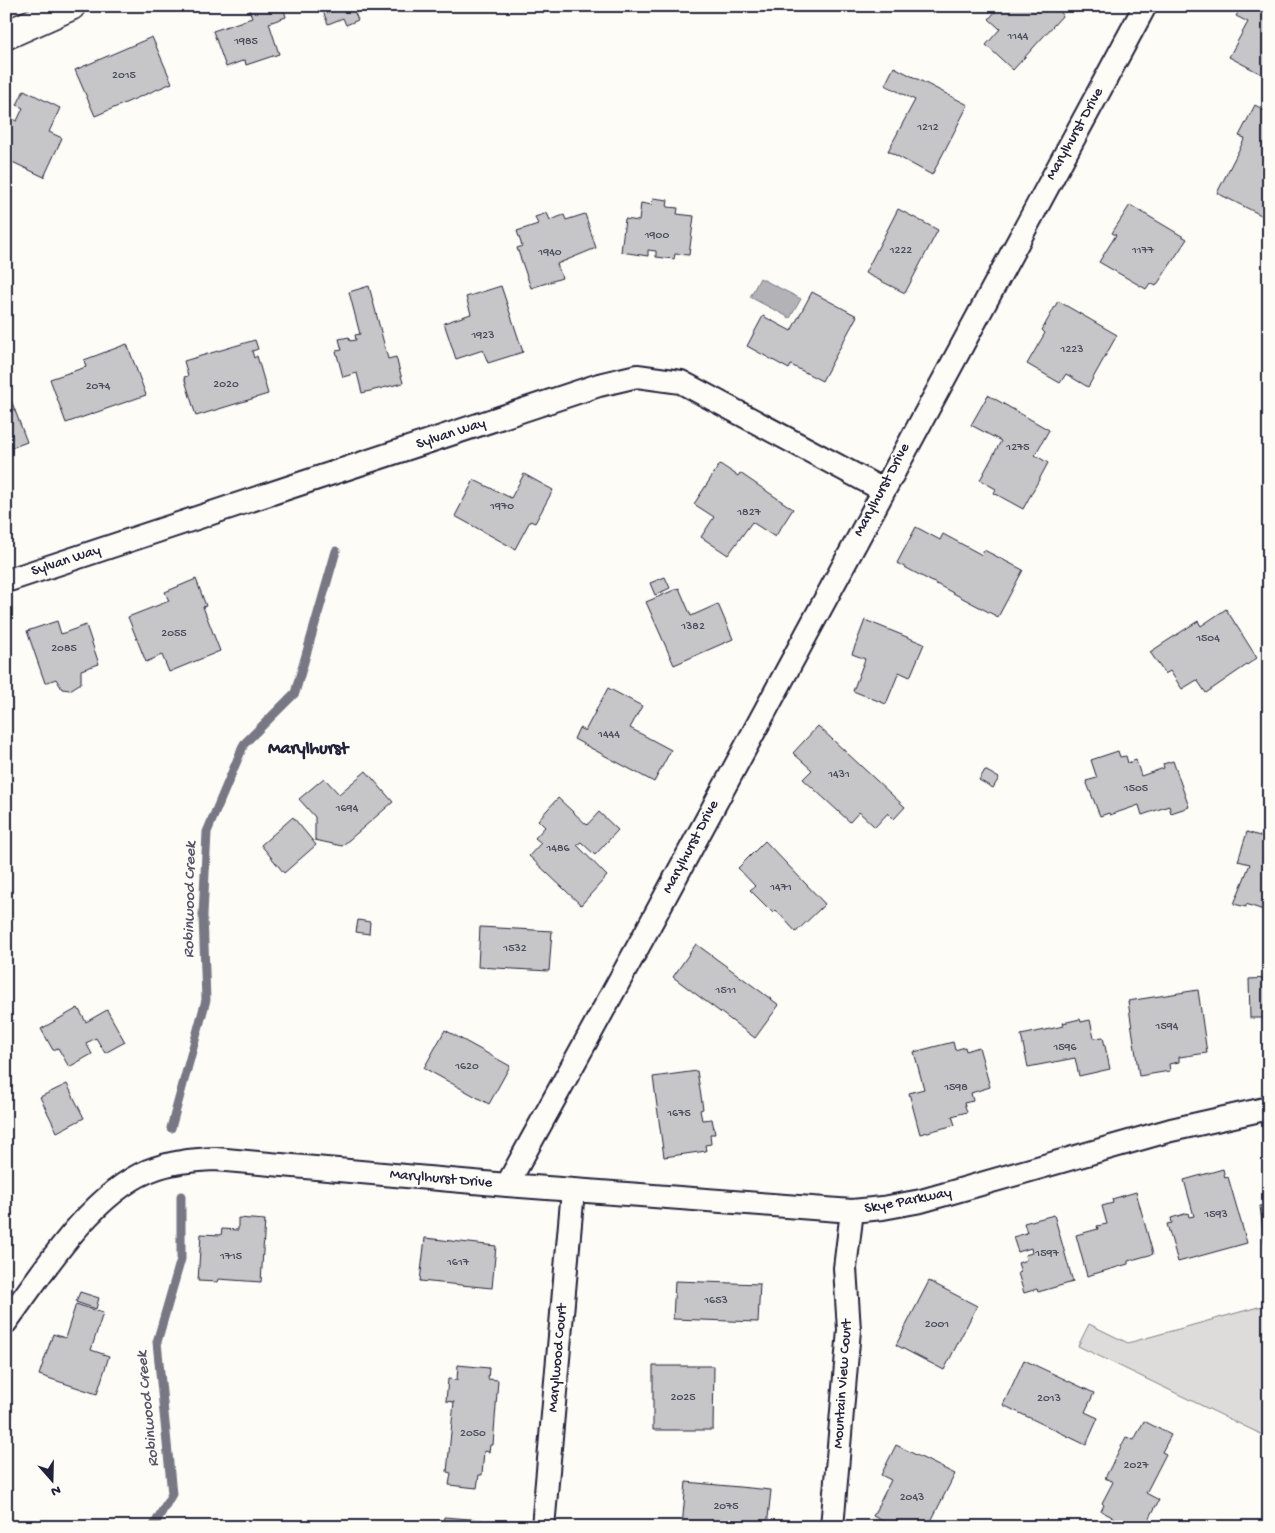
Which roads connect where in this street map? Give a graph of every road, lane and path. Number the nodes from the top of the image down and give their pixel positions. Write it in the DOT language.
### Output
graph roads {
  1 [pos="71,6"];
  2 [pos="1145,6"];
  3 [pos="6,35"];
  4 [pos="882,490"];
  5 [pos="6,581"];
  6 [pos="1269,1108"];
  7 [pos="506,1185"];
  8 [pos="573,1190"];
  9 [pos="852,1211"];
  10 [pos="6,1322"];
  11 [pos="543,1527"];
  12 [pos="832,1527"];
  1 -- 3 [label="street"];
  2 -- 4 [label="street, Marylhurst Drive"];
  4 -- 5 [label="street, Sylvan Way"];
  4 -- 7 [label="street, Marylhurst Drive"];
  6 -- 9 [label="street, Skye Parkway"];
  7 -- 8 [label="street, Skye Parkway"];
  7 -- 10 [label="street, Marylhurst Drive"];
  8 -- 9 [label="street, Skye Parkway"];
  8 -- 11 [label="street, Marylwood Court"];
  9 -- 12 [label="street, Mountain View Court"];
}
